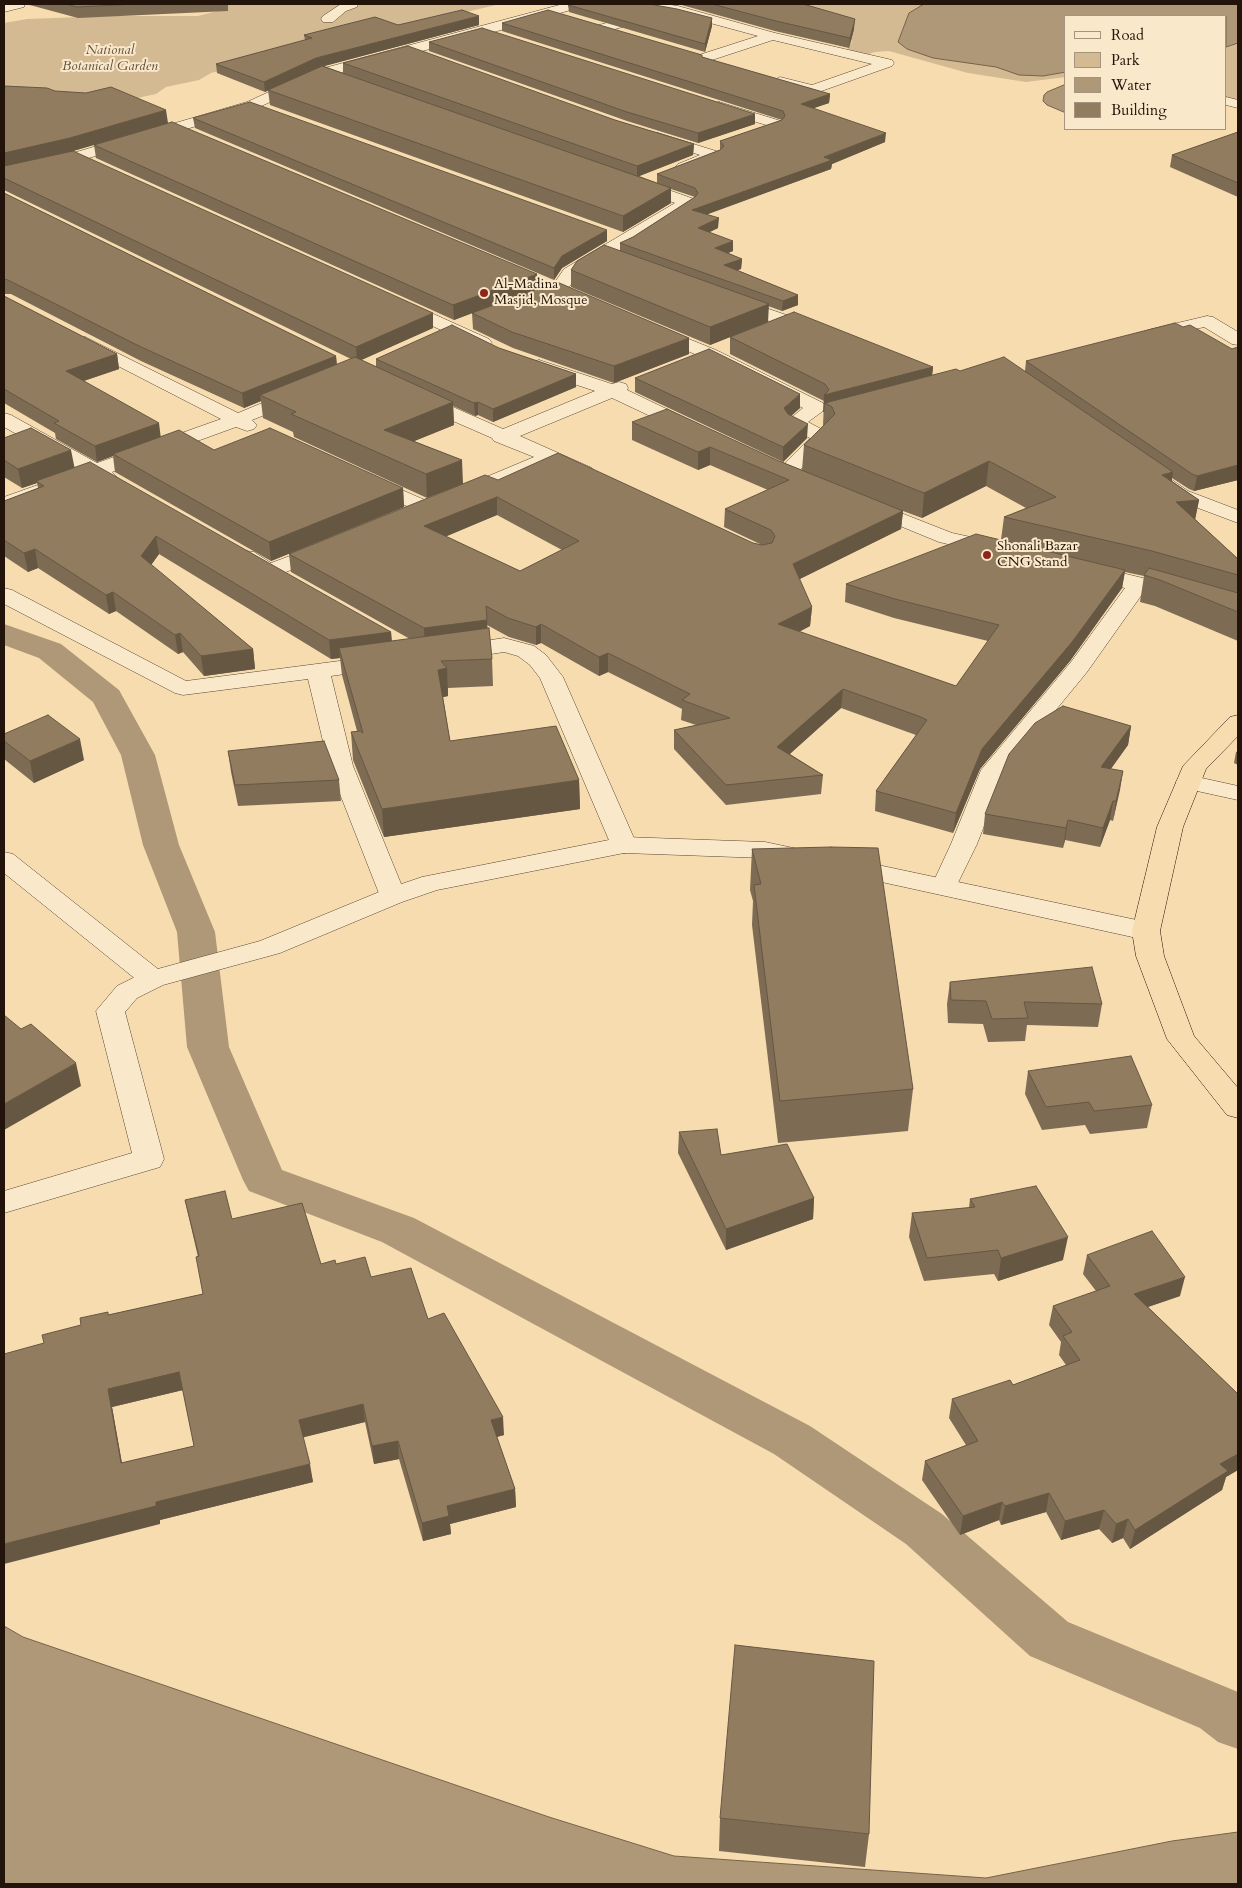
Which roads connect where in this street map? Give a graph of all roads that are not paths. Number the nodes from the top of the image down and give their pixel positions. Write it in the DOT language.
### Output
graph roads {
  1 [pos="20,4"];
  2 [pos="352,4"];
  3 [pos="576,4"];
  4 [pos="644,4"];
  5 [pos="4,8"];
  6 [pos="672,9"];
  7 [pos="549,12"];
  8 [pos="328,20"];
  9 [pos="576,20"];
  10 [pos="482,32"];
  11 [pos="631,36"];
  12 [pos="772,36"];
  13 [pos="510,40"];
  14 [pos="409,50"];
  15 [pos="436,60"];
  16 [pos="722,64"];
  17 [pos="322,73"];
  18 [pos="769,77"];
  19 [pos="350,83"];
  20 [pos="705,101"];
  21 [pos="252,105"];
  22 [pos="271,112"];
  23 [pos="175,128"];
  24 [pos="750,132"];
  25 [pos="647,134"];
  26 [pos="203,140"];
  27 [pos="724,141"];
  28 [pos="699,150"];
  29 [pos="77,157"];
  30 [pos="95,165"];
  31 [pos="672,171"];
  32 [pos="4,174"];
  33 [pos="620,178"];
  34 [pos="655,178"];
  35 [pos="638,184"];
  36 [pos="607,234"];
  37 [pos="626,240"];
  38 [pos="603,254"];
  39 [pos="621,261"];
  40 [pos="541,281"];
  41 [pos="559,289"];
  42 [pos="714,294"];
  43 [pos="382,296"];
  44 [pos="577,296"];
  45 [pos="515,305"];
  46 [pos="639,323"];
  47 [pos="462,325"];
  48 [pos="72,335"];
  49 [pos="1139,338"];
  50 [pos="427,340"];
  51 [pos="745,340"];
  52 [pos="1238,340"];
  53 [pos="727,347"];
  54 [pos="497,350"];
  55 [pos="710,354"];
  56 [pos="524,360"];
  57 [pos="683,364"];
  58 [pos="639,381"];
  59 [pos="314,388"];
  60 [pos="613,391"];
  61 [pos="402,392"];
  62 [pos="828,418"];
  63 [pos="4,419"];
  64 [pos="236,420"];
  65 [pos="800,426"];
  66 [pos="262,432"];
  67 [pos="708,436"];
  68 [pos="501,437"];
  69 [pos="552,457"];
  70 [pos="96,471"];
  71 [pos="786,472"];
  72 [pos="1149,473"];
  73 [pos="357,476"];
  74 [pos="604,482"];
  75 [pos="121,485"];
  76 [pos="853,500"];
  77 [pos="4,504"];
  78 [pos="427,508"];
  79 [pos="1238,517"];
  80 [pos="399,519"];
  81 [pos="344,542"];
  82 [pos="229,547"];
  83 [pos="1016,554"];
  84 [pos="1073,568"];
  85 [pos="270,571"];
  86 [pos="1139,584"];
  87 [pos="296,586"];
  88 [pos="4,595"];
  89 [pos="1238,612"];
  90 [pos="432,656"];
  91 [pos="394,660"];
  92 [pos="318,670"];
  93 [pos="1238,722"];
  94 [pos="1188,782"];
  95 [pos="1238,793"];
  96 [pos="624,845"];
  97 [pos="4,860"];
  98 [pos="944,886"];
  99 [pos="393,896"];
  100 [pos="1146,931"];
  101 [pos="155,978"];
  102 [pos="1238,1108"];
  103 [pos="4,1202"];
  1 -- 5 [label="street"];
  2 -- 8 [label="street"];
  3 -- 7 [label="street"];
  4 -- 6 [label="street"];
  6 -- 11 [label="street"];
  6 -- 12 [label="street"];
  7 -- 9 [label="street"];
  7 -- 10 [label="street"];
  10 -- 13 [label="street"];
  10 -- 14 [label="street"];
  12 -- 16 [label="street"];
  12 -- 18 [label="street"];
  14 -- 15 [label="street"];
  14 -- 17 [label="street"];
  17 -- 19 [label="street"];
  17 -- 21 [label="street"];
  20 -- 24 [label="street"];
  21 -- 22 [label="street"];
  21 -- 23 [label="street"];
  23 -- 26 [label="street"];
  23 -- 29 [label="street"];
  25 -- 28 [label="street"];
  27 -- 28 [label="street"];
  28 -- 31 [label="street"];
  29 -- 30 [label="street"];
  29 -- 32 [label="street"];
  33 -- 35 [label="street"];
  34 -- 35 [label="street"];
  35 -- 37 [label="street"];
  36 -- 37 [label="street"];
  37 -- 38 [label="street"];
  38 -- 39 [label="street"];
  38 -- 41 [label="street"];
  40 -- 41 [label="street"];
  41 -- 44 [label="street"];
  41 -- 45 [label="street"];
  42 -- 51 [label="street"];
  43 -- 47 [label="street"];
  46 -- 55 [label="street"];
  47 -- 50 [label="street"];
  47 -- 54 [label="street"];
  48 -- 64 [label="street"];
  49 -- 52 [label="street"];
  53 -- 55 [label="street"];
  55 -- 57 [label="street"];
  55 -- 65 [label="street"];
  56 -- 60 [label="street"];
  58 -- 60 [label="street"];
  59 -- 64 [label="street"];
  60 -- 67 [label="street"];
  60 -- 68 [label="street"];
  61 -- 68 [label="street"];
  62 -- 65 [label="street"];
  63 -- 70 [label="street"];
  64 -- 66 [label="street"];
  64 -- 70 [label="street"];
  65 -- 71 [label="street"];
  68 -- 69 [label="street"];
  69 -- 74 [label="street"];
  69 -- 78 [label="street"];
  70 -- 75 [label="street"];
  70 -- 77 [label="street"];
  72 -- 79 [label="street"];
  73 -- 78 [label="street"];
  76 -- 83 [label="street"];
  78 -- 80 [label="street"];
  81 -- 85 [label="street"];
  82 -- 85 [label="street"];
  84 -- 86 [label="street"];
  85 -- 87 [label="street"];
  86 -- 89 [label="street"];
  86 -- 98 [label="street"];
  88 -- 92 [label="street"];
  90 -- 96 [label="street"];
  91 -- 92 [label="street"];
  92 -- 99 [label="street"];
  93 -- 94 [label="highway"];
  94 -- 95 [label="street"];
  94 -- 100 [label="highway"];
  96 -- 98 [label="street"];
  96 -- 99 [label="street"];
  97 -- 101 [label="street"];
  98 -- 100 [label="street"];
  99 -- 101 [label="street"];
  100 -- 102 [label="highway"];
  101 -- 103 [label="street"];
}
